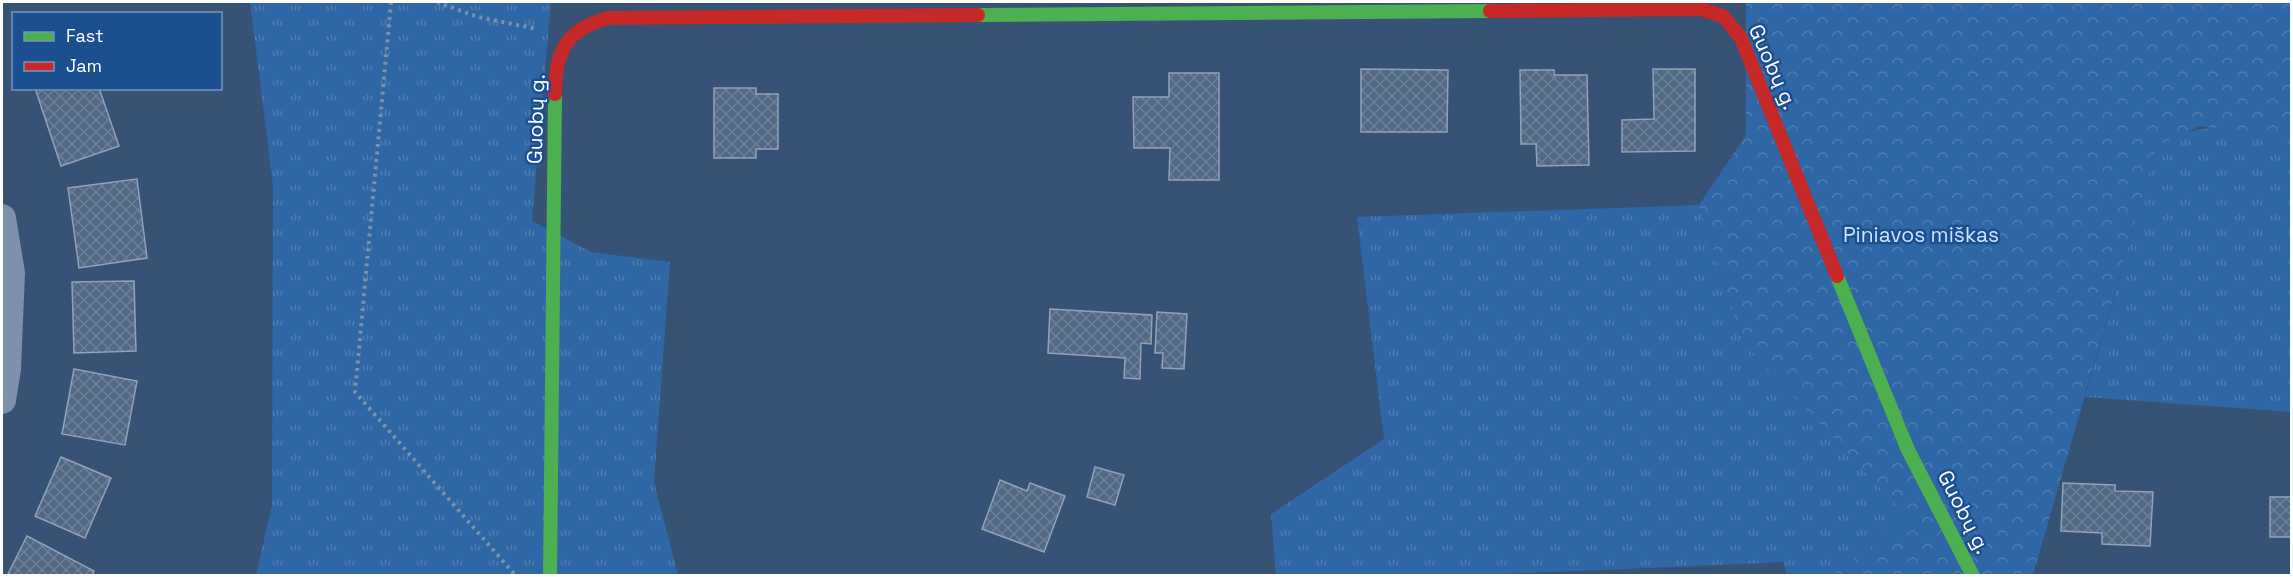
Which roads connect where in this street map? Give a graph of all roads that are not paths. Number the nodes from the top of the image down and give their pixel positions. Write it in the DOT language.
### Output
graph roads {
  1 [pos="2,218"];
  2 [pos="2,400"];
  3 [pos="550,576"];
  4 [pos="1974,576"];
  1 -- 2 [label="street"];
  3 -- 4 [label="street, Guobų g."];
}
